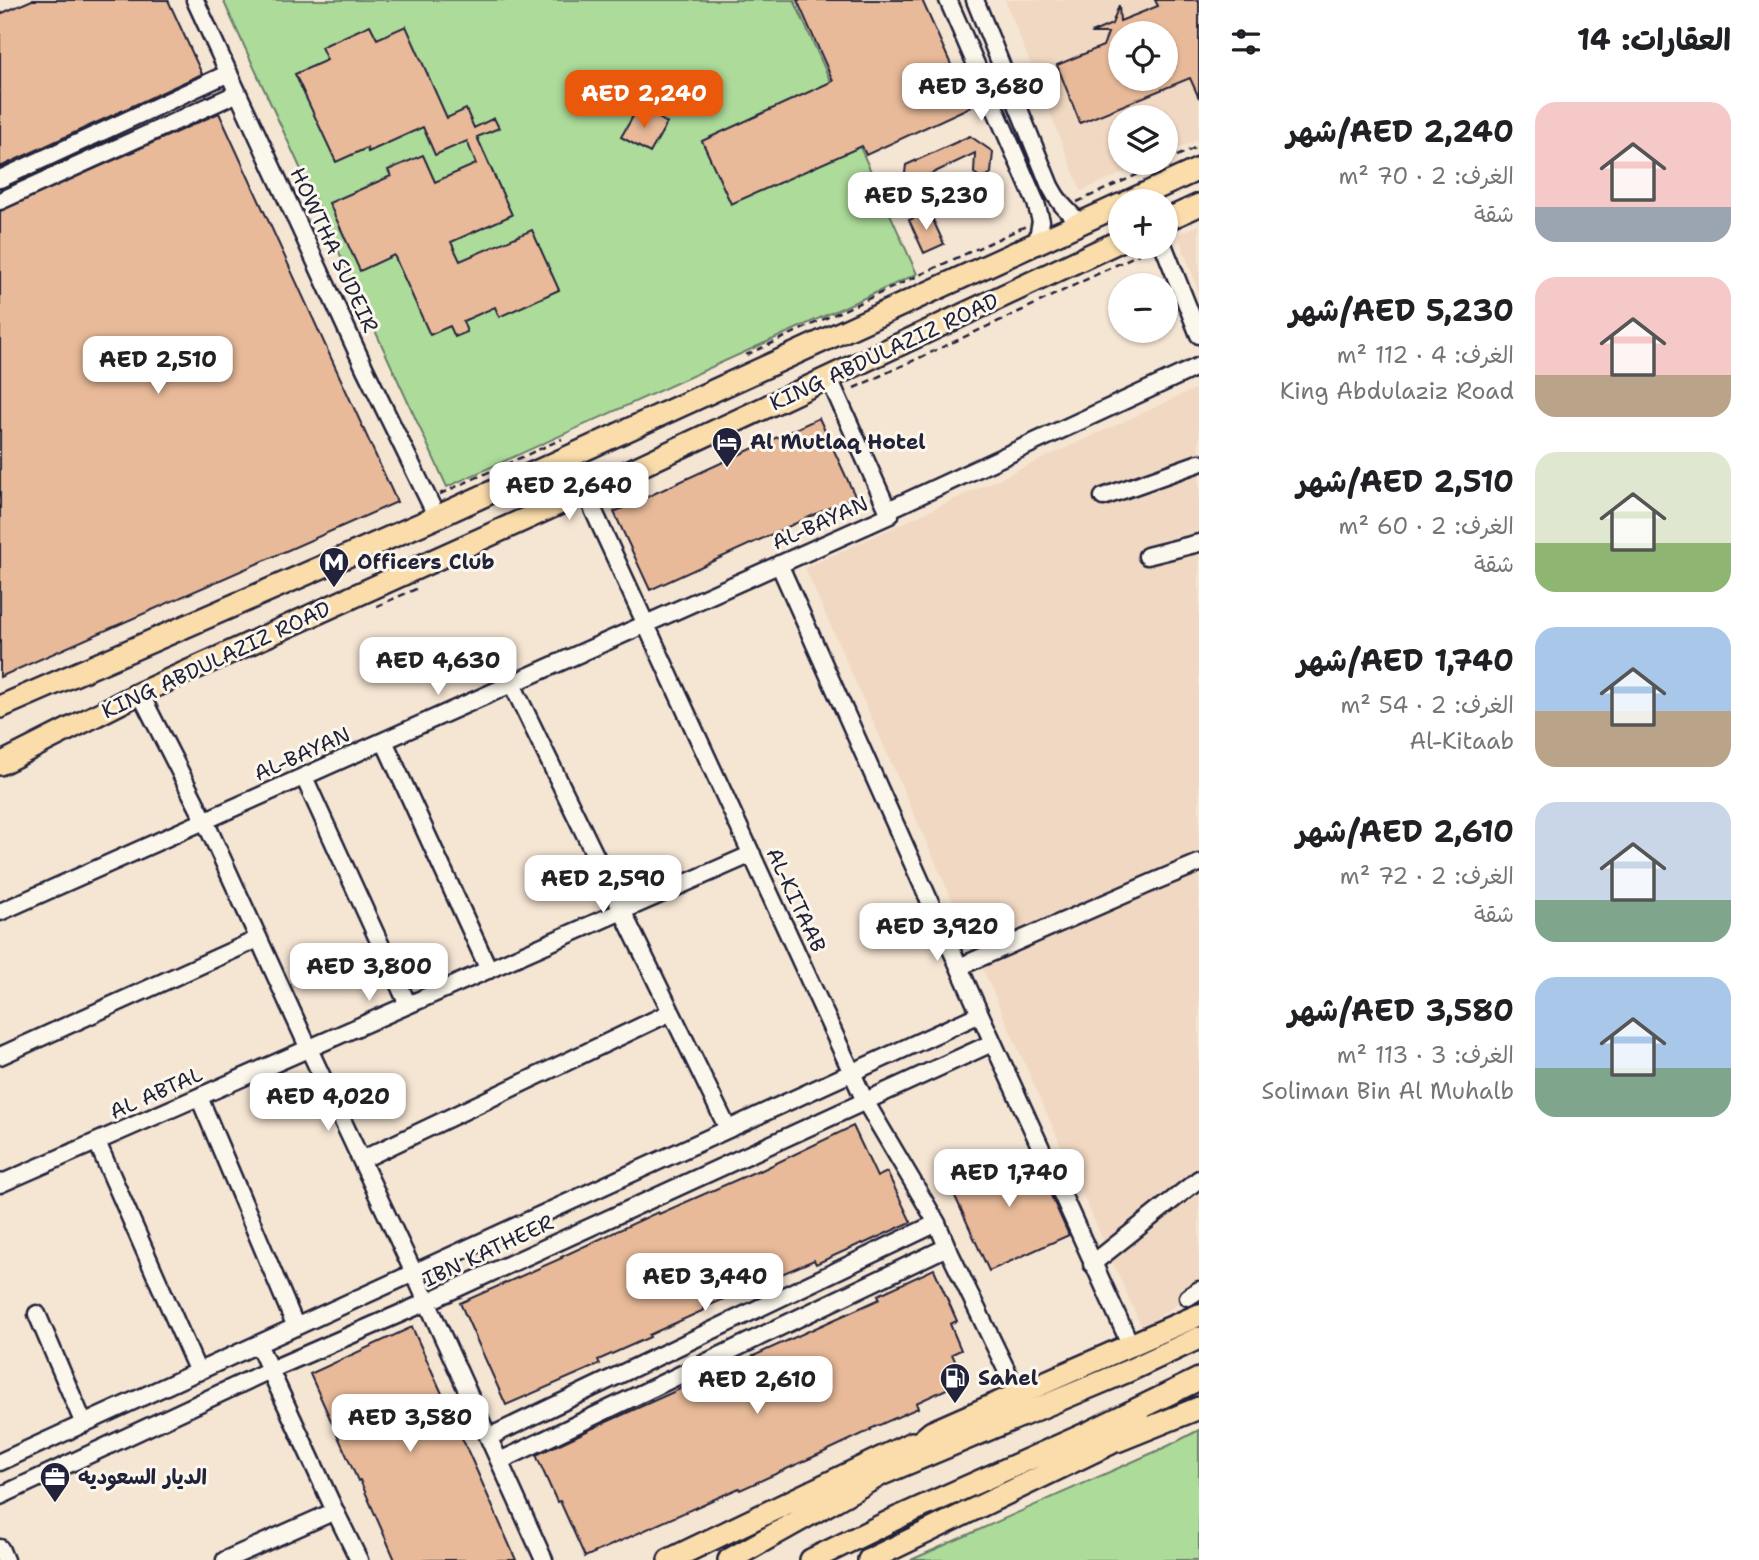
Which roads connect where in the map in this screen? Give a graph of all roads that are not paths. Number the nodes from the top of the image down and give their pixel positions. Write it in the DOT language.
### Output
graph roads {
  1 [pos="195,0"];
  2 [pos="948,0"];
  3 [pos="975,0"];
  4 [pos="229,73"];
  5 [pos="238,93"];
  6 [pos="1199,169"];
  7 [pos="0,179"];
  8 [pos="1155,189"];
  9 [pos="0,201"];
  10 [pos="1199,205"];
  11 [pos="1108,207"];
  12 [pos="1079,213"];
  13 [pos="1178,215"];
  14 [pos="1037,243"];
  15 [pos="1108,247"];
  16 [pos="1169,259"];
  17 [pos="1199,335"];
  18 [pos="1199,366"];
  19 [pos="829,378"];
  20 [pos="1199,463"];
  21 [pos="585,492"];
  22 [pos="1103,496"];
  23 [pos="437,506"];
  24 [pos="889,512"];
  25 [pos="1199,543"];
  26 [pos="1147,556"];
  27 [pos="779,565"];
  28 [pos="647,624"];
  29 [pos="512,684"];
  30 [pos="140,693"];
  31 [pos="0,707"];
  32 [pos="384,741"];
  33 [pos="0,764"];
  34 [pos="304,776"];
  35 [pos="205,821"];
  36 [pos="752,854"];
  37 [pos="1199,863"];
  38 [pos="622,911"];
  39 [pos="0,912"];
  40 [pos="258,939"];
  41 [pos="959,967"];
  42 [pos="489,970"];
  43 [pos="408,1005"];
  44 [pos="671,1012"];
  45 [pos="980,1014"];
  46 [pos="992,1043"];
  47 [pos="309,1049"];
  48 [pos="0,1056"];
  49 [pos="853,1072"];
  50 [pos="199,1097"];
  51 [pos="865,1101"];
  52 [pos="728,1129"];
  53 [pos="97,1142"];
  54 [pos="361,1160"];
  55 [pos="1199,1179"];
  56 [pos="0,1184"];
  57 [pos="937,1223"];
  58 [pos="947,1247"];
  59 [pos="1092,1264"];
  60 [pos="414,1273"];
  61 [pos="427,1301"];
  62 [pos="1195,1301"];
  63 [pos="37,1314"];
  64 [pos="296,1327"];
  65 [pos="1199,1338"];
  66 [pos="258,1344"];
  67 [pos="1131,1346"];
  68 [pos="1076,1369"];
  69 [pos="270,1370"];
  70 [pos="1128,1371"];
  71 [pos="198,1372"];
  72 [pos="1199,1379"];
  73 [pos="1018,1394"];
  74 [pos="1143,1406"];
  75 [pos="1199,1408"];
  76 [pos="84,1424"];
  77 [pos="932,1432"];
  78 [pos="489,1437"];
  79 [pos="1111,1443"];
  80 [pos="500,1461"];
  81 [pos="0,1462"];
  82 [pos="882,1474"];
  83 [pos="0,1496"];
  84 [pos="335,1511"];
  85 [pos="967,1513"];
  86 [pos="899,1517"];
  87 [pos="0,1548"];
  88 [pos="5,1560"];
  89 [pos="225,1560"];
  90 [pos="359,1560"];
  91 [pos="544,1560"];
  92 [pos="669,1560"];
  93 [pos="729,1560"];
  94 [pos="811,1560"];
  95 [pos="869,1560"];
  1 -- 4 [label="street, HOWTHA SUDEIR"];
  2 -- 14 [label="street"];
  3 -- 12 [label="street"];
  4 -- 5 [label="street, HOWTHA SUDEIR"];
  4 -- 7 [label="street"];
  5 -- 9 [label="street"];
  5 -- 23 [label="street, HOWTHA SUDEIR"];
  6 -- 8 [label="main road"];
  10 -- 13 [label="main road"];
  11 -- 12 [label="main road, KING ABDULAZIZ ROAD"];
  12 -- 14 [label="main road, KING ABDULAZIZ ROAD"];
  14 -- 23 [label="main road, KING ABDULAZIZ ROAD"];
  15 -- 19 [label="main road, KING ABDULAZIZ ROAD"];
  16 -- 17 [label="street"];
  18 -- 24 [label="street, AL-BAYAN"];
  19 -- 21 [label="main road, KING ABDULAZIZ ROAD"];
  19 -- 24 [label="street"];
  20 -- 22 [label="street"];
  21 -- 28 [label="street, AL-KITAAB"];
  21 -- 30 [label="main road, KING ABDULAZIZ ROAD"];
  23 -- 31 [label="main road, KING ABDULAZIZ ROAD"];
  24 -- 27 [label="street, AL-BAYAN"];
  25 -- 26 [label="street"];
  27 -- 28 [label="street, AL-BAYAN"];
  27 -- 41 [label="street"];
  28 -- 29 [label="street, AL-BAYAN"];
  28 -- 36 [label="street, AL-KITAAB"];
  29 -- 32 [label="street, AL-BAYAN"];
  29 -- 38 [label="street"];
  30 -- 33 [label="main road, KING ABDULAZIZ ROAD"];
  30 -- 35 [label="street"];
  32 -- 34 [label="street, AL-BAYAN"];
  32 -- 42 [label="street"];
  34 -- 35 [label="street, AL-BAYAN"];
  34 -- 43 [label="street"];
  35 -- 39 [label="street, AL-BAYAN"];
  35 -- 40 [label="street"];
  36 -- 38 [label="street, AL ABTAL"];
  36 -- 49 [label="street, AL-KITAAB"];
  37 -- 41 [label="street"];
  38 -- 42 [label="street, AL ABTAL"];
  38 -- 44 [label="street"];
  40 -- 47 [label="street"];
  40 -- 48 [label="street"];
  41 -- 45 [label="street"];
  42 -- 43 [label="street, AL ABTAL"];
  43 -- 47 [label="street, AL ABTAL"];
  44 -- 52 [label="street"];
  44 -- 54 [label="street"];
  45 -- 46 [label="street"];
  45 -- 49 [label="street, IBN KATHEER"];
  46 -- 51 [label="street, IBN KATHEER"];
  46 -- 59 [label="street"];
  47 -- 50 [label="street, AL ABTAL"];
  47 -- 54 [label="street"];
  49 -- 51 [label="street, AL-KITAAB"];
  49 -- 52 [label="street, IBN KATHEER"];
  50 -- 53 [label="street, AL ABTAL"];
  50 -- 64 [label="street"];
  51 -- 57 [label="street, AL-KITAAB"];
  51 -- 61 [label="street, IBN KATHEER"];
  52 -- 60 [label="street, IBN KATHEER"];
  53 -- 56 [label="street, AL ABTAL"];
  53 -- 71 [label="street"];
  54 -- 60 [label="street"];
  55 -- 59 [label="street"];
  57 -- 58 [label="street, AL-KITAAB"];
  57 -- 78 [label="street"];
  58 -- 73 [label="street, AL-KITAAB"];
  58 -- 80 [label="street"];
  59 -- 67 [label="street"];
  60 -- 61 [label="street"];
  60 -- 64 [label="street, IBN KATHEER"];
  61 -- 69 [label="street, IBN KATHEER"];
  61 -- 78 [label="street"];
  62 -- 67 [label="main road"];
  63 -- 76 [label="street"];
  64 -- 66 [label="street, IBN KATHEER"];
  65 -- 70 [label="main road"];
  66 -- 69 [label="street"];
  66 -- 71 [label="street, IBN KATHEER"];
  67 -- 68 [label="main road"];
  68 -- 70 [label="main road"];
  68 -- 73 [label="main road"];
  69 -- 83 [label="street, IBN KATHEER"];
  69 -- 84 [label="street"];
  70 -- 82 [label="main road"];
  71 -- 76 [label="street, IBN KATHEER"];
  72 -- 74 [label="main road"];
  73 -- 77 [label="main road"];
  74 -- 79 [label="main road"];
  74 -- 86 [label="main road"];
  75 -- 79 [label="main road"];
  76 -- 81 [label="street, IBN KATHEER"];
  77 -- 82 [label="main road"];
  77 -- 92 [label="main road"];
  78 -- 80 [label="street"];
  79 -- 85 [label="main road"];
  80 -- 91 [label="street"];
  82 -- 93 [label="main road"];
  84 -- 89 [label="street"];
  84 -- 90 [label="street"];
  85 -- 86 [label="main road"];
  85 -- 95 [label="main road"];
  86 -- 94 [label="main road"];
  87 -- 88 [label="street"];
}
